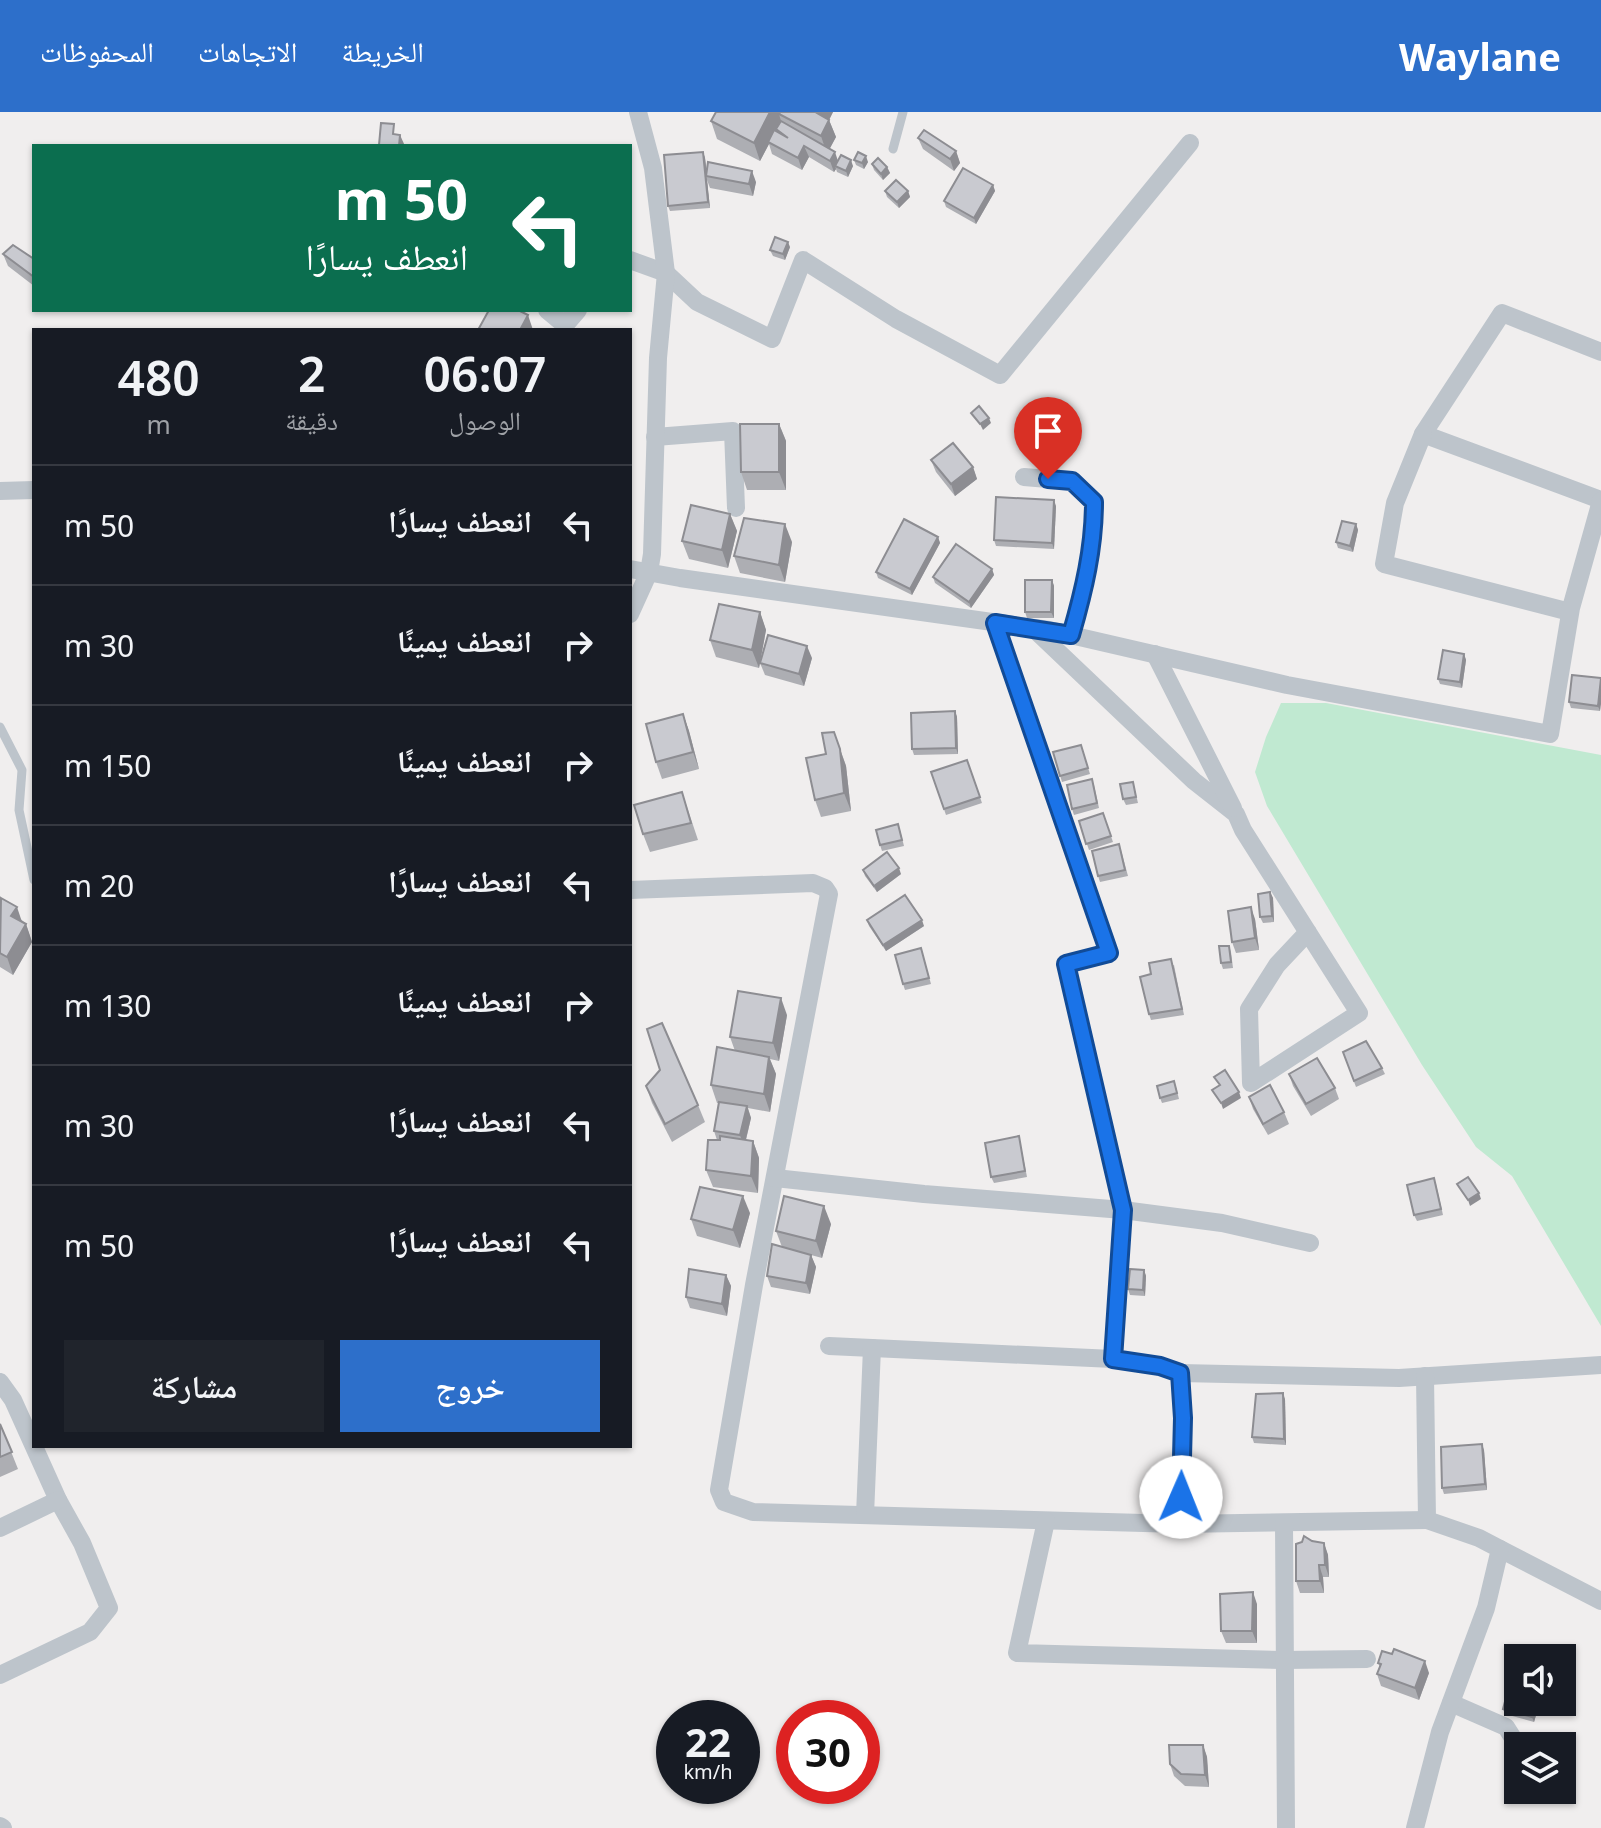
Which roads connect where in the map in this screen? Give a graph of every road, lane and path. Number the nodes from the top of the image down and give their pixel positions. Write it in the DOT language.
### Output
graph roads {
  1 [pos="638,112"];
  2 [pos="903,112"];
  3 [pos="1190,143"];
  4 [pos="893,149"];
  5 [pos="632,261"];
  6 [pos="666,273"];
  7 [pos="549,312"];
  8 [pos="576,312"];
  9 [pos="1601,352"];
  10 [pos="1423,434"];
  11 [pos="655,437"];
  12 [pos="1024,477"];
  13 [pos="32,490"];
  14 [pos="0,491"];
  15 [pos="1601,500"];
  16 [pos="736,508"];
  17 [pos="632,569"];
  18 [pos="649,572"];
  19 [pos="632,610"];
  20 [pos="1570,612"];
  21 [pos="995,623"];
  22 [pos="1033,628"];
  23 [pos="1071,635"];
  24 [pos="1155,654"];
  25 [pos="0,727"];
  26 [pos="1236,814"];
  27 [pos="32,871"];
  28 [pos="632,890"];
  29 [pos="1308,932"];
  30 [pos="775,1178"];
  31 [pos="1123,1210"];
  32 [pos="1310,1243"];
  33 [pos="829,1346"];
  34 [pos="872,1348"];
  35 [pos="1113,1359"];
  36 [pos="1601,1365"];
  37 [pos="1180,1373"];
  38 [pos="1425,1376"];
  39 [pos="0,1382"];
  40 [pos="32,1442"];
  41 [pos="35,1448"];
  42 [pos="58,1500"];
  43 [pos="865,1515"];
  44 [pos="1427,1520"];
  45 [pos="1046,1521"];
  46 [pos="1284,1523"];
  47 [pos="1180,1524"];
  48 [pos="0,1528"];
  49 [pos="1500,1549"];
  50 [pos="1601,1601"];
  51 [pos="1367,1659"];
  52 [pos="1284,1660"];
  53 [pos="0,1675"];
  54 [pos="1451,1703"];
  55 [pos="1509,1732"];
  56 [pos="1286,1828"];
  57 [pos="1415,1828"];
  1 -- 6 [label="street"];
  2 -- 4 [label="lane"];
  3 -- 6 [label="street"];
  5 -- 6 [label="street"];
  6 -- 11 [label="street"];
  7 -- 8 [label="street"];
  9 -- 10 [label="street"];
  10 -- 15 [label="street"];
  10 -- 20 [label="street"];
  11 -- 16 [label="street"];
  11 -- 18 [label="street"];
  12 -- 23 [label="street"];
  13 -- 14 [label="street"];
  15 -- 20 [label="street"];
  17 -- 18 [label="street"];
  18 -- 19 [label="street"];
  18 -- 21 [label="street"];
  20 -- 24 [label="street"];
  21 -- 22 [label="street"];
  21 -- 31 [label="street"];
  22 -- 23 [label="street"];
  22 -- 26 [label="street"];
  23 -- 24 [label="street"];
  24 -- 26 [label="street"];
  25 -- 27 [label="lane"];
  26 -- 29 [label="street"];
  28 -- 30 [label="street"];
  29 -- 29 [label="street"];
  30 -- 31 [label="street"];
  30 -- 43 [label="street"];
  31 -- 32 [label="street"];
  31 -- 35 [label="street"];
  33 -- 34 [label="street"];
  34 -- 35 [label="street"];
  34 -- 43 [label="street"];
  35 -- 37 [label="street"];
  36 -- 38 [label="street"];
  37 -- 38 [label="street"];
  37 -- 47 [label="street"];
  38 -- 44 [label="street"];
  39 -- 40 [label="street"];
  41 -- 42 [label="street"];
  42 -- 48 [label="street"];
  42 -- 53 [label="street"];
  43 -- 45 [label="street"];
  44 -- 46 [label="street"];
  44 -- 49 [label="street"];
  45 -- 47 [label="street"];
  45 -- 52 [label="street"];
  46 -- 47 [label="street"];
  46 -- 52 [label="street"];
  49 -- 50 [label="street"];
  49 -- 54 [label="street"];
  51 -- 52 [label="street"];
  52 -- 56 [label="street"];
  54 -- 55 [label="street"];
  54 -- 57 [label="street"];
}
